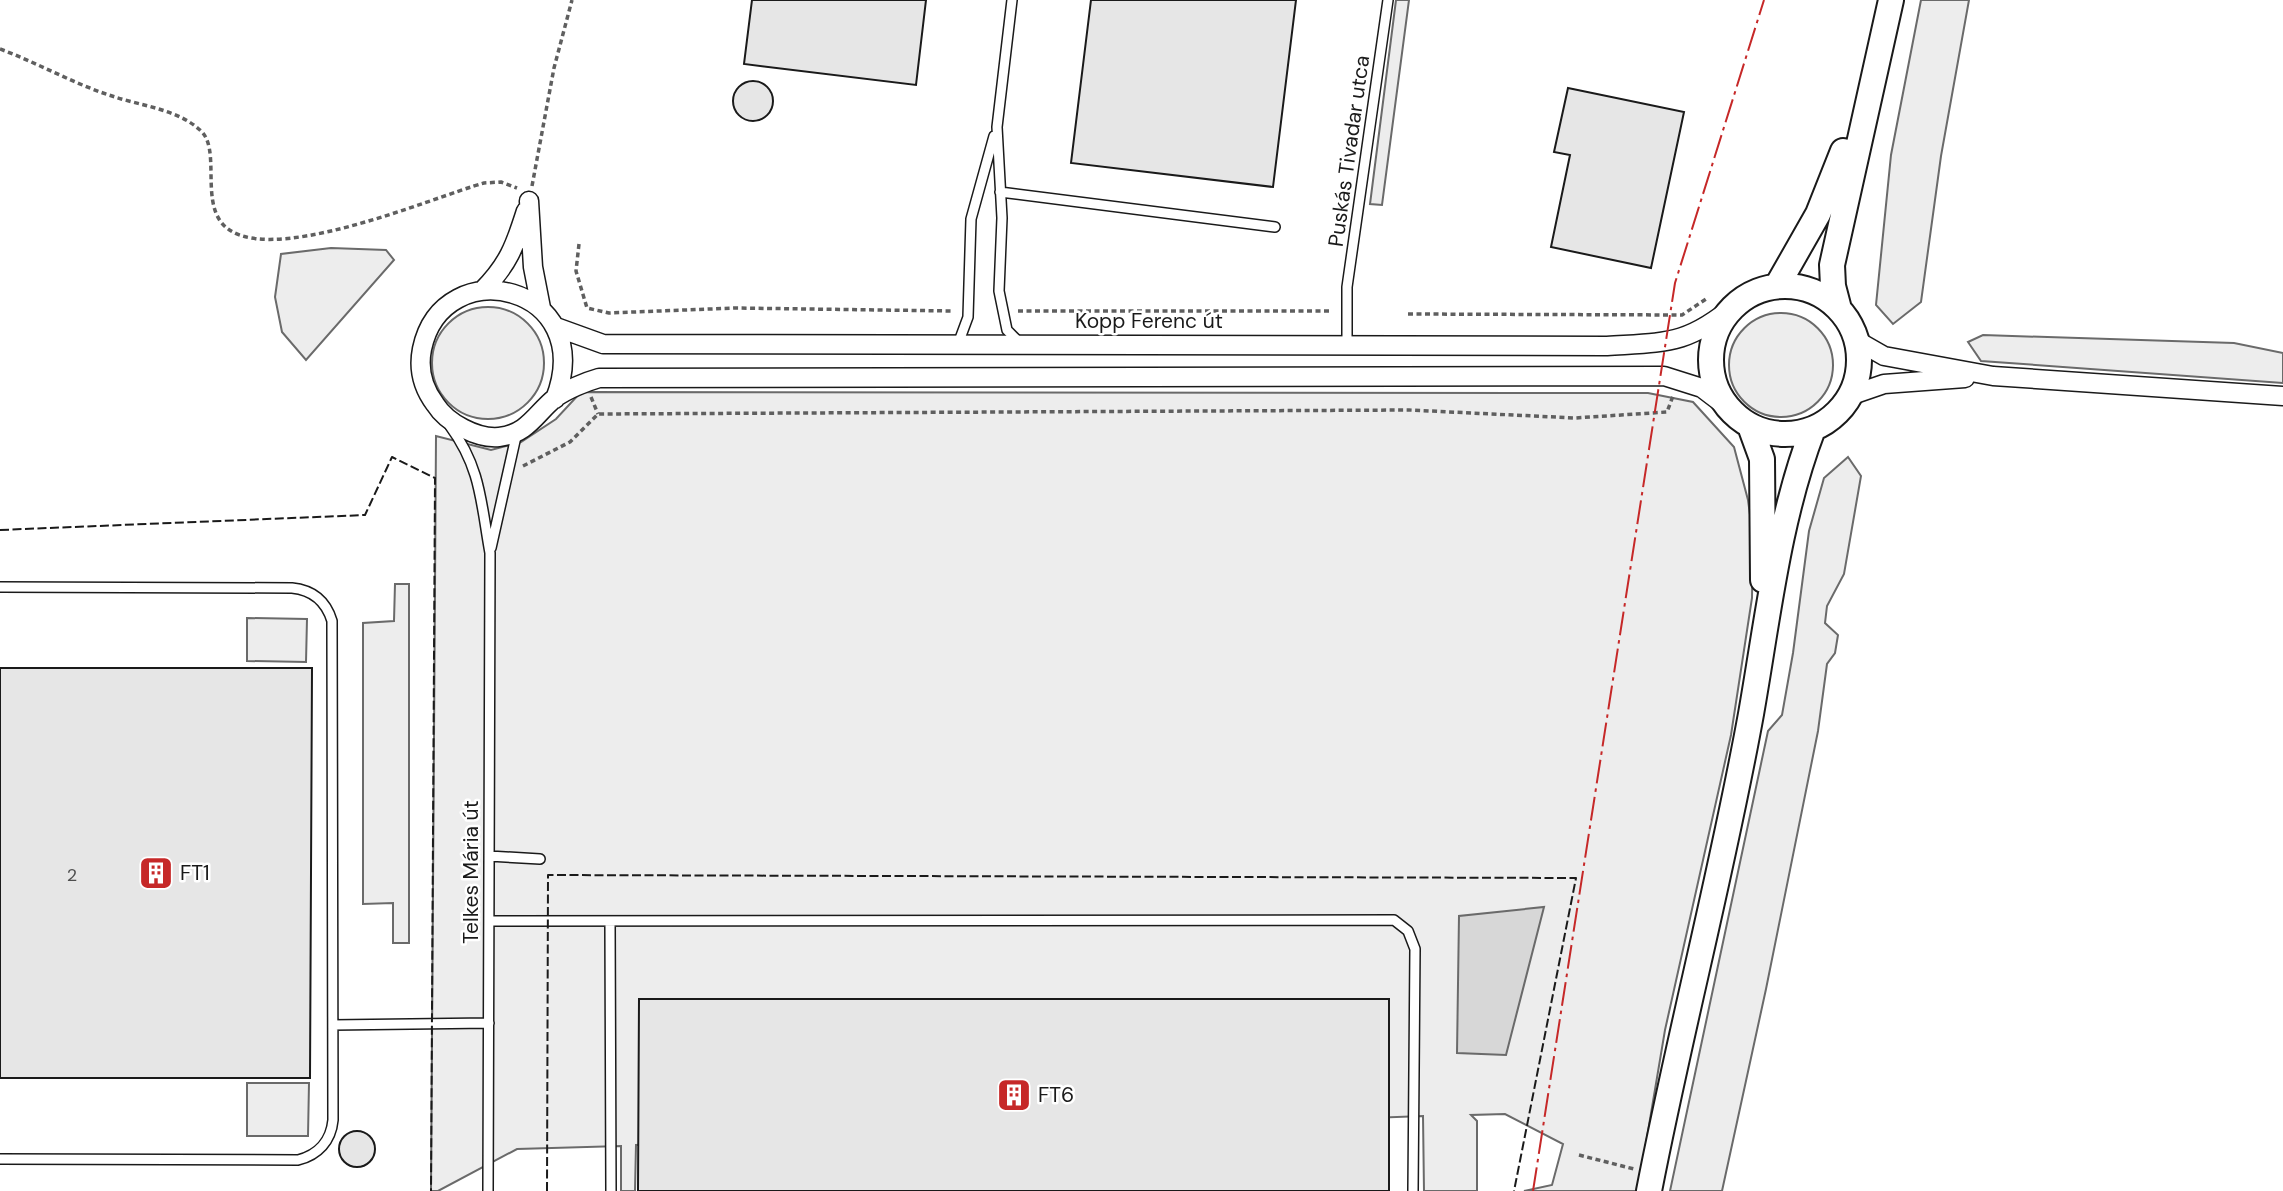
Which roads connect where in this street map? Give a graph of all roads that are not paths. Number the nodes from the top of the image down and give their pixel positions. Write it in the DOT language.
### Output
graph roads {
  1 [pos="1012,0"];
  2 [pos="1388,0"];
  3 [pos="1891,0"];
  4 [pos="1871,82"];
  5 [pos="997,127"];
  6 [pos="1000,192"];
  7 [pos="1275,226"];
  8 [pos="1777,286"];
  9 [pos="482,291"];
  10 [pos="1735,305"];
  11 [pos="541,308"];
  12 [pos="1839,309"];
  13 [pos="556,327"];
  14 [pos="1856,340"];
  15 [pos="958,344"];
  16 [pos="1024,344"];
  17 [pos="1348,345"];
  18 [pos="1993,376"];
  19 [pos="1852,395"];
  20 [pos="2283,396"];
  21 [pos="555,399"];
  22 [pos="1727,407"];
  23 [pos="439,411"];
  24 [pos="1750,426"];
  25 [pos="1813,429"];
  26 [pos="517,431"];
  27 [pos="490,553"];
  28 [pos="0,587"];
  29 [pos="1764,628"];
  30 [pos="489,856"];
  31 [pos="540,859"];
  32 [pos="489,921"];
  33 [pos="610,921"];
  34 [pos="489,1023"];
  35 [pos="333,1025"];
  36 [pos="0,1159"];
  37 [pos="1651,1182"];
  38 [pos="488,1191"];
  39 [pos="611,1191"];
  40 [pos="1413,1191"];
  1 -- 5 [label="lane"];
  2 -- 17 [label="lane, Puskás Tivadar utca"];
  3 -- 4 [label="main road"];
  4 -- 8 [label="main road"];
  4 -- 12 [label="main road"];
  5 -- 6 [label="lane"];
  5 -- 15 [label="lane"];
  6 -- 7 [label="lane"];
  6 -- 16 [label="lane"];
  8 -- 10 [label="main road"];
  8 -- 12 [label="main road"];
  9 -- 11 [label="street"];
  9 -- 11 [label="street"];
  9 -- 23 [label="street"];
  10 -- 17 [label="street, Kopp Ferenc út"];
  10 -- 22 [label="main road"];
  11 -- 13 [label="street"];
  12 -- 14 [label="main road"];
  13 -- 15 [label="street, Kopp Ferenc út"];
  13 -- 21 [label="street"];
  14 -- 18 [label="street"];
  14 -- 19 [label="main road"];
  15 -- 16 [label="street, Kopp Ferenc út"];
  16 -- 17 [label="street, Kopp Ferenc út"];
  18 -- 19 [label="street"];
  18 -- 20 [label="street"];
  19 -- 25 [label="main road"];
  21 -- 22 [label="street"];
  21 -- 26 [label="street"];
  22 -- 24 [label="main road"];
  23 -- 26 [label="street"];
  23 -- 27 [label="lane"];
  24 -- 25 [label="main road"];
  24 -- 29 [label="main road"];
  25 -- 29 [label="main road"];
  26 -- 27 [label="lane"];
  27 -- 30 [label="lane, Telkes Mária út"];
  28 -- 35 [label="lane"];
  29 -- 37 [label="main road"];
  30 -- 31 [label="lane"];
  30 -- 32 [label="lane, Telkes Mária út"];
  32 -- 33 [label="lane"];
  32 -- 34 [label="lane, Telkes Mária út"];
  33 -- 39 [label="lane"];
  33 -- 40 [label="lane"];
  34 -- 35 [label="lane"];
  34 -- 38 [label="lane, Telkes Mária út"];
  35 -- 36 [label="lane"];
}
